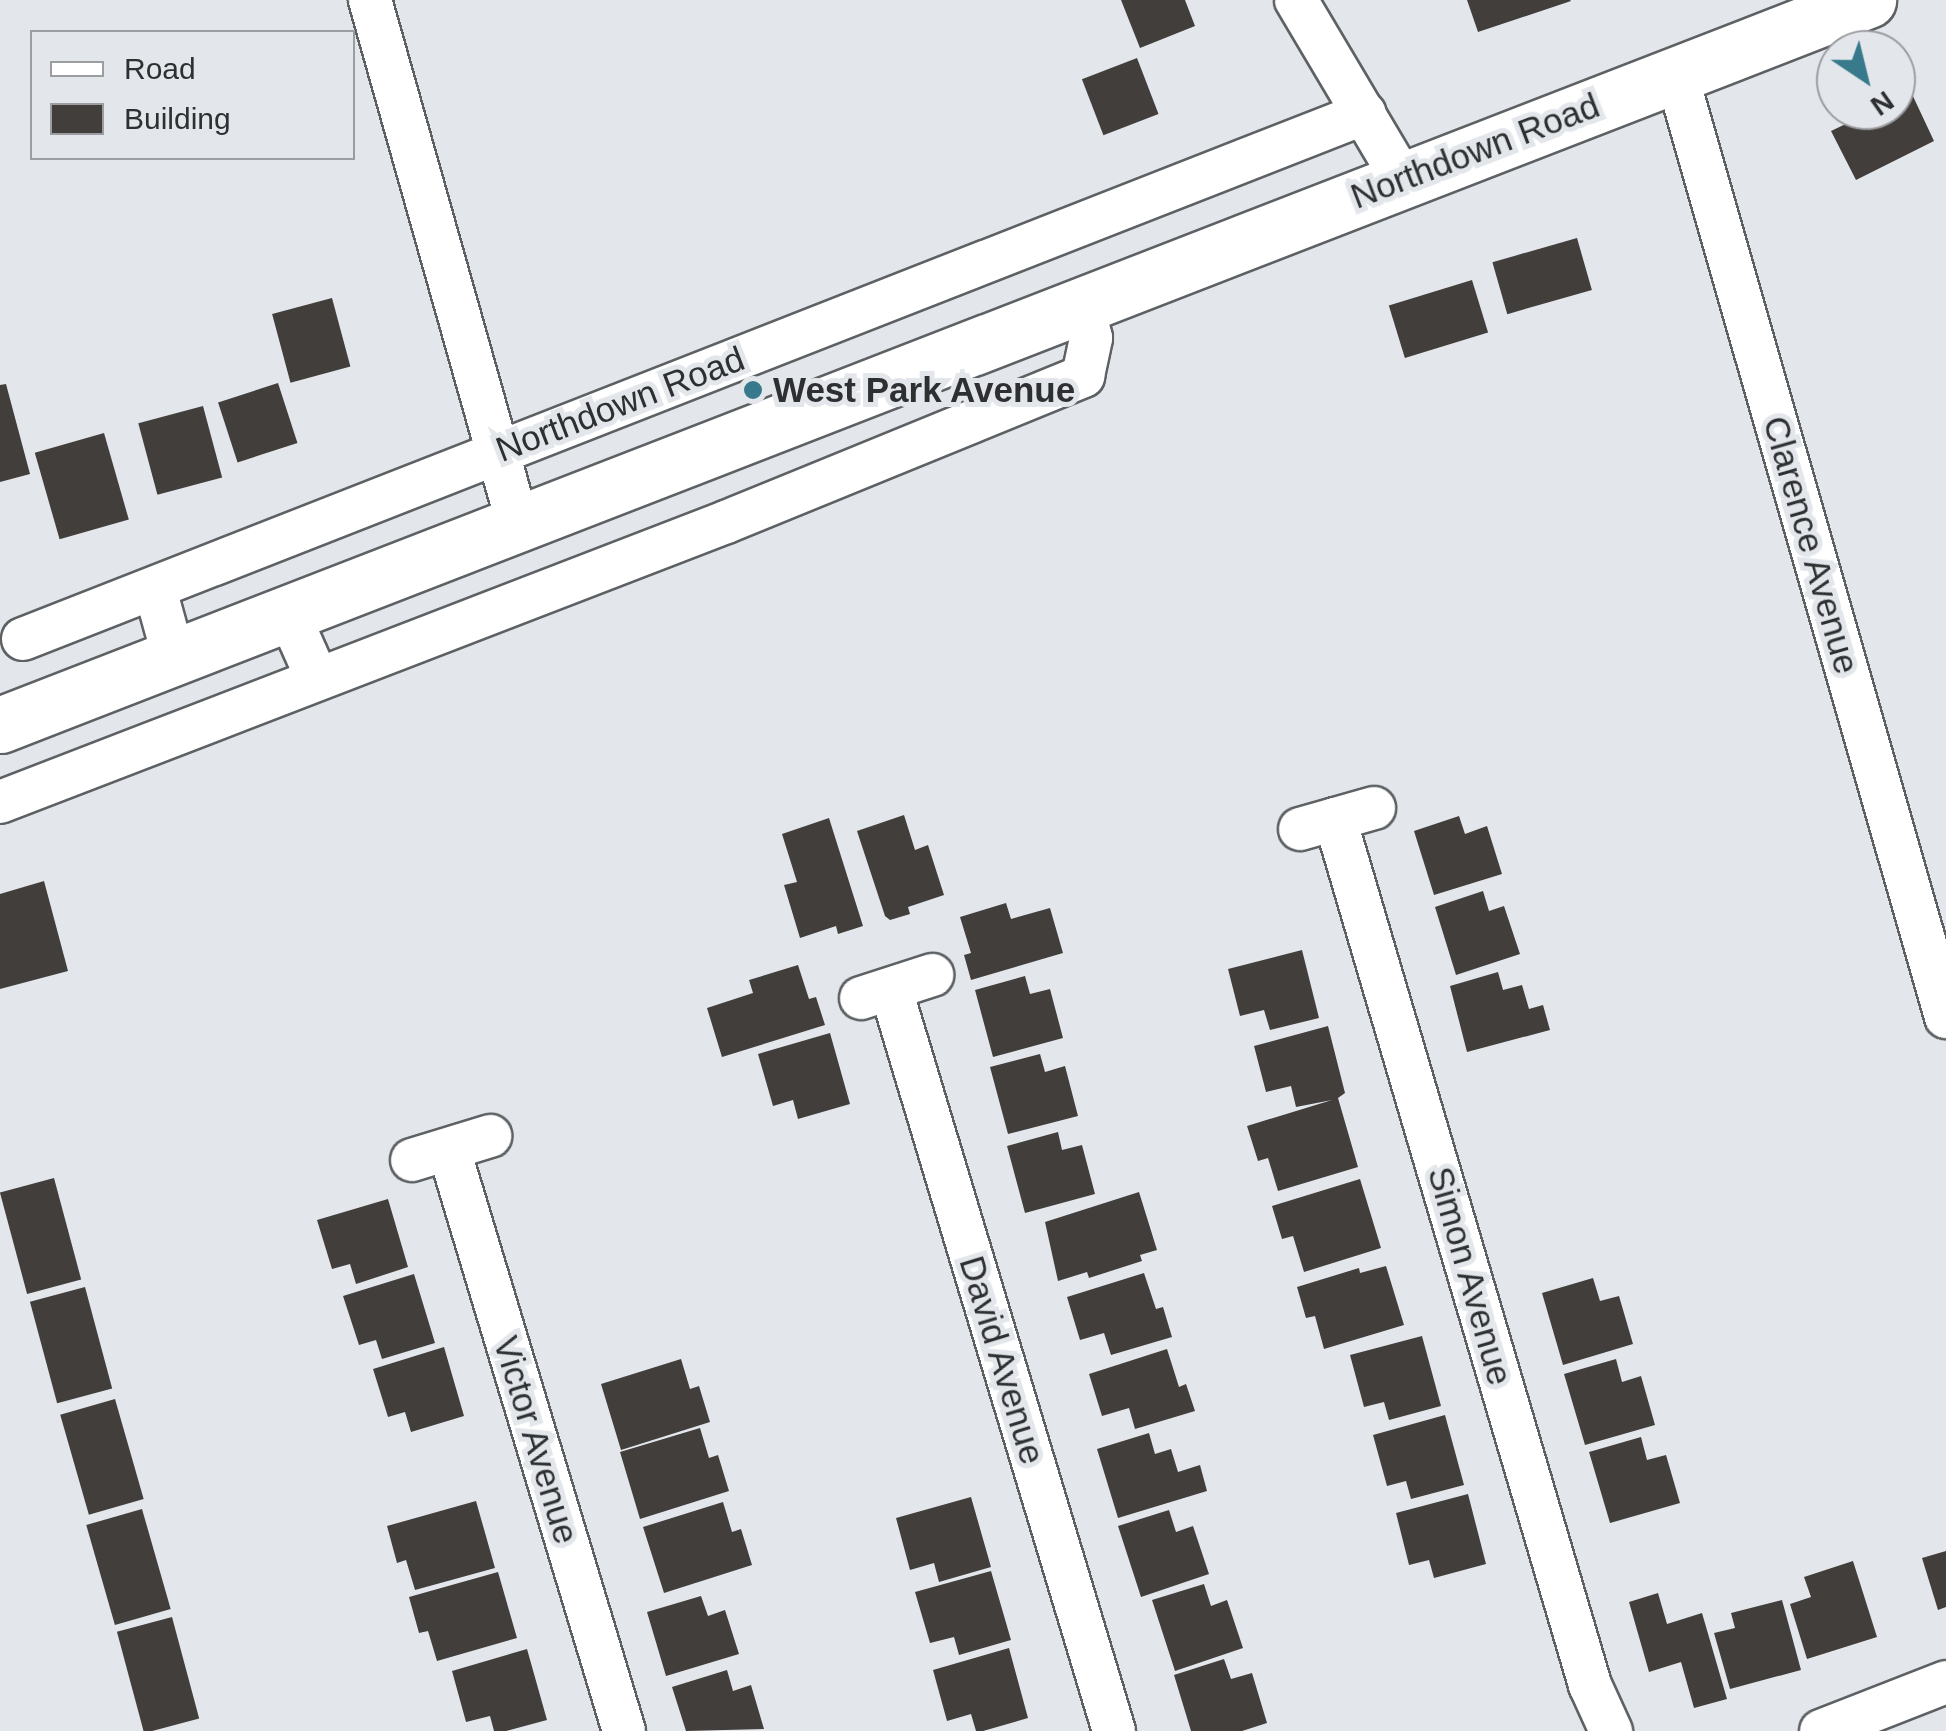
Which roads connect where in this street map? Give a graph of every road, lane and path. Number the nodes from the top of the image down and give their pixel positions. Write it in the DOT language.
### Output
graph roads {
  1 [pos="370,0"];
  2 [pos="1296,0"];
  3 [pos="1868,0"];
  4 [pos="1676,73"];
  5 [pos="1366,114"];
  6 [pos="1404,180"];
  7 [pos="1082,303"];
  8 [pos="497,452"];
  9 [pos="518,524"];
  10 [pos="154,589"];
  11 [pos="288,613"];
  12 [pos="24,639"];
  13 [pos="174,658"];
  14 [pos="317,678"];
  15 [pos="0,724"];
  16 [pos="0,802"];
  17 [pos="1336,819"];
  18 [pos="932,976"];
  19 [pos="1946,1017"];
  20 [pos="490,1136"];
  21 [pos="1946,1682"];
  22 [pos="624,1731"];
  23 [pos="1114,1731"];
  24 [pos="1611,1731"];
  25 [pos="1821,1731"];
  1 -- 8 [label="street"];
  2 -- 5 [label="street"];
  3 -- 4 [label="main road, Northdown Road"];
  4 -- 6 [label="main road, Northdown Road"];
  4 -- 19 [label="street, Clarence Avenue"];
  5 -- 6 [label="street"];
  5 -- 8 [label="street, Northdown Road"];
  6 -- 7 [label="main road, Northdown Road"];
  7 -- 9 [label="main road, Northdown Road"];
  7 -- 14 [label="street"];
  8 -- 9 [label="street"];
  8 -- 10 [label="street, Northdown Road"];
  9 -- 11 [label="main road, Northdown Road"];
  10 -- 12 [label="street, Northdown Road"];
  10 -- 13 [label="street"];
  11 -- 13 [label="main road, Northdown Road"];
  11 -- 14 [label="street"];
  13 -- 15 [label="main road, Northdown Road"];
  14 -- 16 [label="street"];
  17 -- 24 [label="street, Simon Avenue"];
  18 -- 23 [label="street, David Avenue"];
  20 -- 22 [label="street, Victor Avenue"];
  21 -- 25 [label="street"];
}
